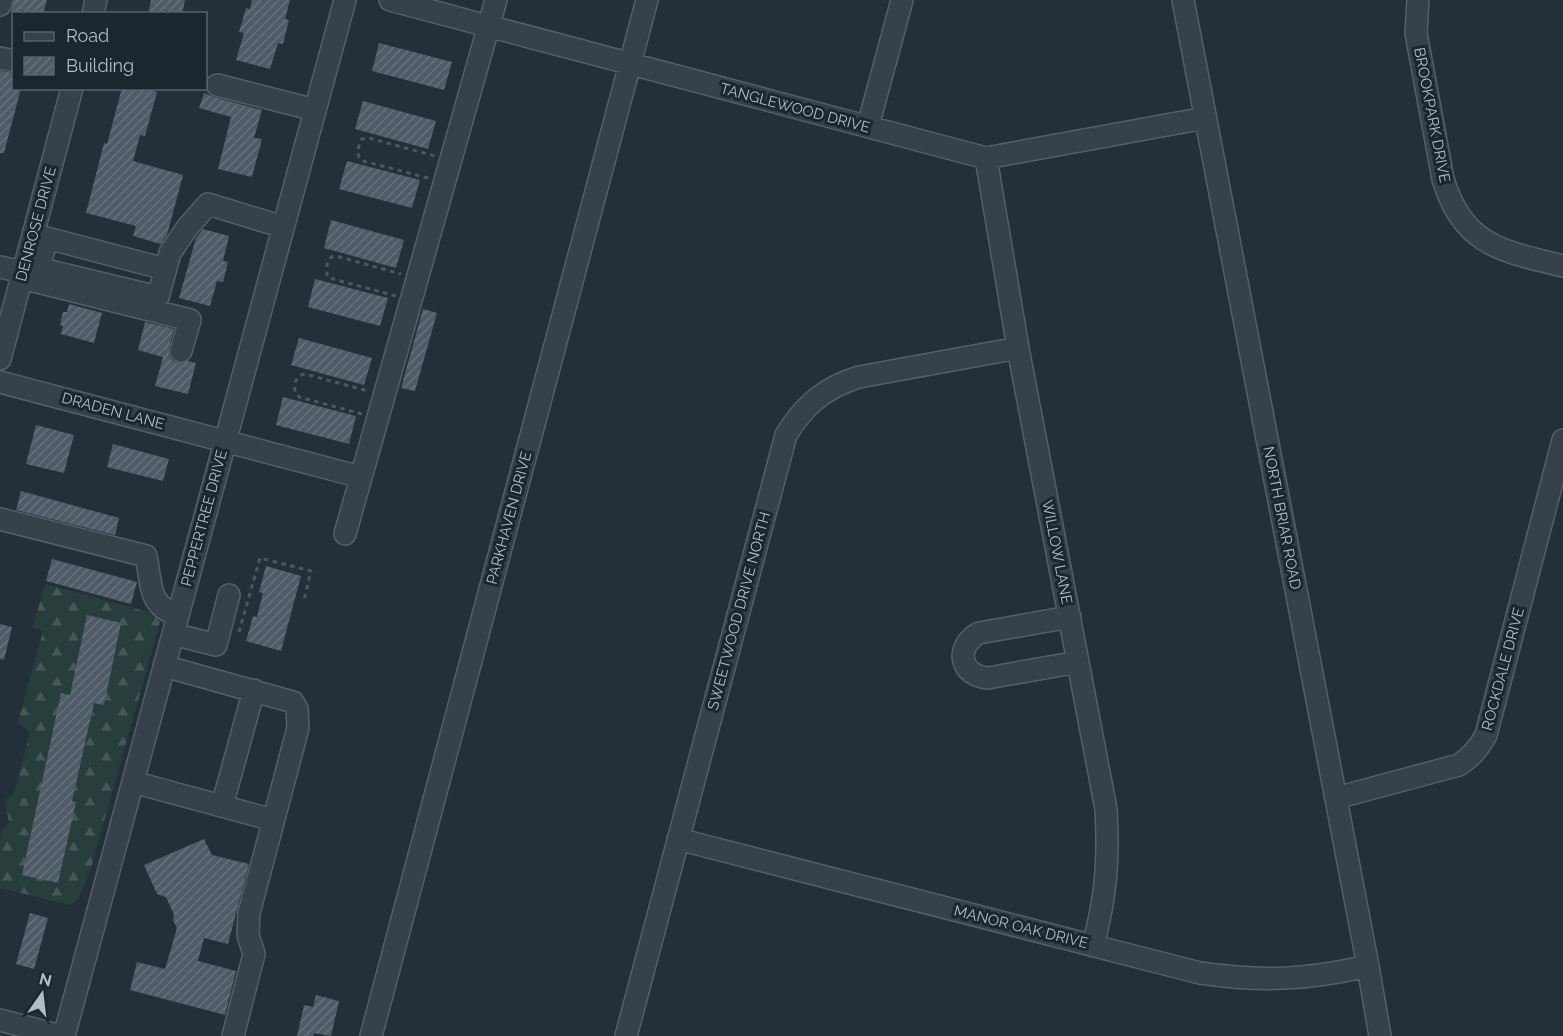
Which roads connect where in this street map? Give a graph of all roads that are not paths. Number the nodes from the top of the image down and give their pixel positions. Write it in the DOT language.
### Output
graph roads {
  1 [pos="2,0"];
  2 [pos="345,0"];
  3 [pos="390,0"];
  4 [pos="496,0"];
  5 [pos="647,0"];
  6 [pos="902,0"];
  7 [pos="1183,0"];
  8 [pos="1418,0"];
  9 [pos="0,5"];
  10 [pos="489,26"];
  11 [pos="630,64"];
  12 [pos="217,85"];
  13 [pos="72,90"];
  14 [pos="315,111"];
  15 [pos="1205,118"];
  16 [pos="868,126"];
  17 [pos="986,158"];
  18 [pos="283,227"];
  19 [pos="1563,266"];
  20 [pos="0,267"];
  21 [pos="165,269"];
  22 [pos="27,271"];
  23 [pos="1018,348"];
  24 [pos="181,351"];
  25 [pos="0,359"];
  26 [pos="0,382"];
  27 [pos="225,440"];
  28 [pos="1563,440"];
  29 [pos="361,477"];
  30 [pos="0,519"];
  31 [pos="345,534"];
  32 [pos="229,595"];
  33 [pos="1070,617"];
  34 [pos="175,625"];
  35 [pos="1078,663"];
  36 [pos="164,666"];
  37 [pos="254,690"];
  38 [pos="133,782"];
  39 [pos="1336,798"];
  40 [pos="222,806"];
  41 [pos="273,820"];
  42 [pos="678,838"];
  43 [pos="1093,946"];
  44 [pos="1368,966"];
  45 [pos="0,1020"];
  46 [pos="63,1036"];
  47 [pos="233,1036"];
  48 [pos="371,1036"];
  49 [pos="626,1036"];
  50 [pos="1380,1036"];
  1 -- 9 [label="street"];
  2 -- 14 [label="street, PEPPERTREE DRIVE"];
  3 -- 10 [label="street, TANGLEWOOD DRIVE"];
  4 -- 10 [label="street"];
  5 -- 11 [label="street, PARKHAVEN DRIVE"];
  6 -- 16 [label="street"];
  7 -- 15 [label="street, NORTH BRIAR ROAD"];
  8 -- 19 [label="street, BROOKPARK DRIVE"];
  10 -- 11 [label="street, TANGLEWOOD DRIVE"];
  10 -- 29 [label="street"];
  11 -- 16 [label="street, TANGLEWOOD DRIVE"];
  11 -- 48 [label="street, PARKHAVEN DRIVE"];
  12 -- 14 [label="street"];
  13 -- 22 [label="street, DENROSE DRIVE"];
  14 -- 18 [label="street, PEPPERTREE DRIVE"];
  15 -- 17 [label="street, TANGLEWOOD DRIVE"];
  15 -- 39 [label="street, NORTH BRIAR ROAD"];
  16 -- 17 [label="street, TANGLEWOOD DRIVE"];
  17 -- 23 [label="street, WILLOW LANE"];
  18 -- 21 [label="street"];
  18 -- 27 [label="street, PEPPERTREE DRIVE"];
  20 -- 22 [label="street"];
  21 -- 22 [label="street"];
  21 -- 22 [label="street"];
  22 -- 24 [label="street"];
  22 -- 25 [label="street, DENROSE DRIVE"];
  23 -- 33 [label="street, WILLOW LANE"];
  23 -- 42 [label="street, SWEETWOOD DRIVE NORTH"];
  26 -- 27 [label="street, DRADEN LANE"];
  27 -- 29 [label="street, DRADEN LANE"];
  27 -- 34 [label="street, PEPPERTREE DRIVE"];
  28 -- 39 [label="street, ROCKDALE DRIVE"];
  29 -- 31 [label="street"];
  30 -- 34 [label="street"];
  32 -- 34 [label="street"];
  33 -- 35 [label="street, WILLOW LANE"];
  33 -- 35 [label="street"];
  34 -- 36 [label="street, PEPPERTREE DRIVE"];
  35 -- 43 [label="street, WILLOW LANE"];
  36 -- 37 [label="street"];
  36 -- 38 [label="street, PEPPERTREE DRIVE"];
  37 -- 40 [label="street"];
  37 -- 41 [label="street"];
  38 -- 40 [label="street"];
  38 -- 46 [label="street, PEPPERTREE DRIVE"];
  39 -- 44 [label="street, NORTH BRIAR ROAD"];
  40 -- 41 [label="street"];
  41 -- 47 [label="street"];
  42 -- 43 [label="street, MANOR OAK DRIVE"];
  42 -- 49 [label="street, SWEETWOOD DRIVE NORTH"];
  43 -- 44 [label="street, MANOR OAK DRIVE"];
  44 -- 50 [label="street, NORTH BRIAR ROAD"];
  45 -- 46 [label="street"];
}
